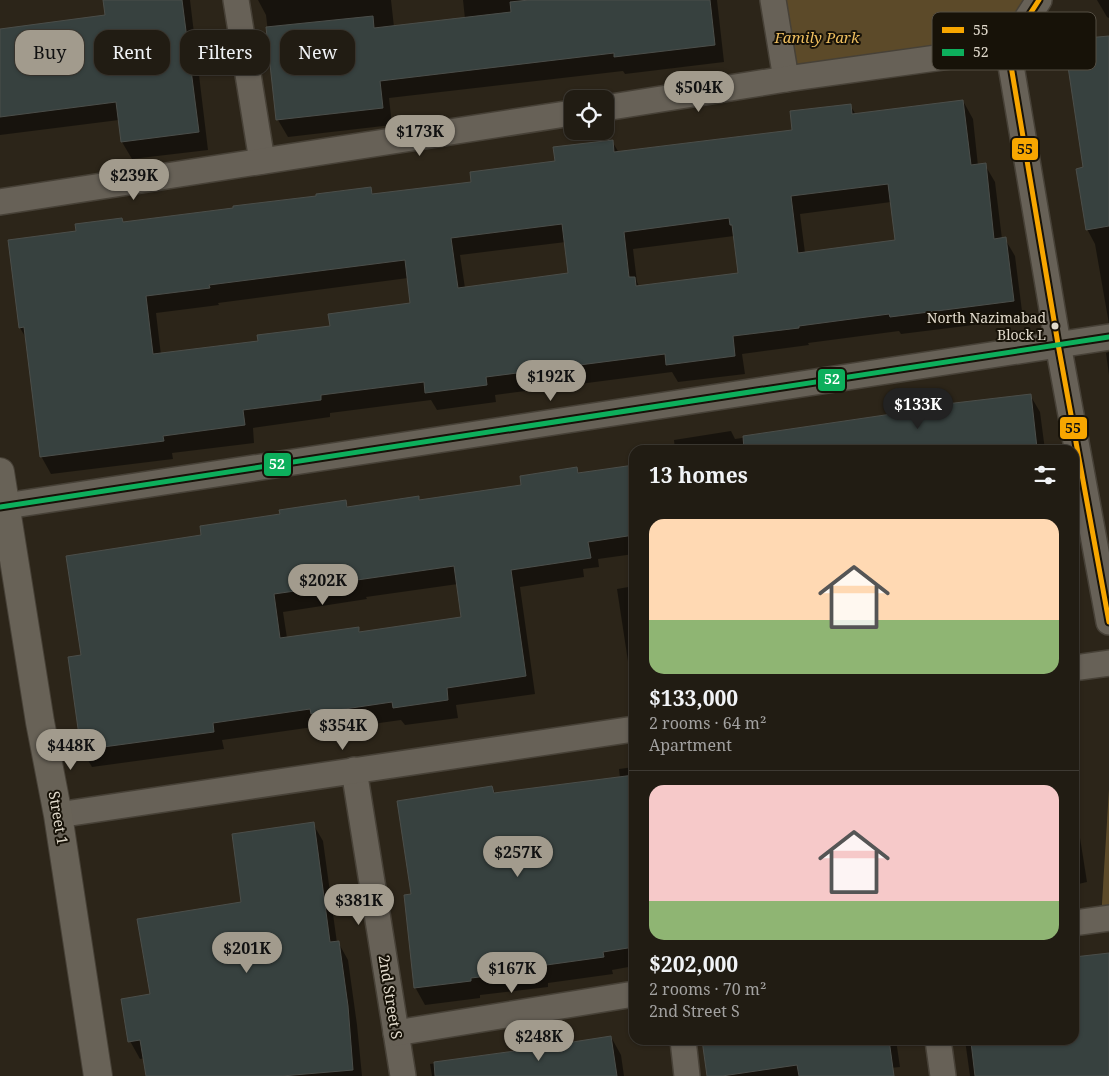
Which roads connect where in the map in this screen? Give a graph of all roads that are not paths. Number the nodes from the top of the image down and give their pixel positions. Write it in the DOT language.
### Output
graph roads {
  1 [pos="236,0"];
  2 [pos="773,0"];
  3 [pos="1039,0"];
  4 [pos="1031,12"];
  5 [pos="932,59"];
  6 [pos="1012,70"];
  7 [pos="786,80"];
  8 [pos="614,107"];
  9 [pos="564,114"];
  10 [pos="262,161"];
  11 [pos="0,202"];
  12 [pos="1109,336"];
  13 [pos="1058,344"];
  14 [pos="1077,445"];
  15 [pos="1079,458"];
  16 [pos="0,472"];
  17 [pos="3,506"];
  18 [pos="1109,622"];
  19 [pos="1109,663"];
  20 [pos="1079,667"];
  21 [pos="629,730"];
  22 [pos="354,770"];
  23 [pos="58,815"];
  24 [pos="1109,918"];
  25 [pos="1079,922"];
  26 [pos="629,995"];
  27 [pos="396,1033"];
  28 [pos="684,1045"];
  29 [pos="939,1045"];
  30 [pos="98,1076"];
  31 [pos="403,1076"];
  32 [pos="688,1076"];
  33 [pos="943,1076"];
  1 -- 10 [label="street"];
  2 -- 7 [label="street"];
  3 -- 4 [label="street"];
  5 -- 7 [label="street"];
  6 -- 13 [label="street"];
  7 -- 8 [label="street"];
  9 -- 10 [label="street"];
  10 -- 11 [label="street"];
  12 -- 13 [label="street"];
  13 -- 14 [label="street"];
  13 -- 17 [label="street"];
  15 -- 18 [label="street"];
  16 -- 17 [label="street, Street 1"];
  17 -- 23 [label="street, Street 1"];
  19 -- 20 [label="street"];
  21 -- 22 [label="street"];
  22 -- 23 [label="street"];
  22 -- 27 [label="street, 2nd Street S"];
  23 -- 30 [label="street, Street 1"];
  24 -- 25 [label="street"];
  26 -- 27 [label="street"];
  27 -- 31 [label="street, 2nd Street S"];
  28 -- 32 [label="street"];
  29 -- 33 [label="street"];
}
